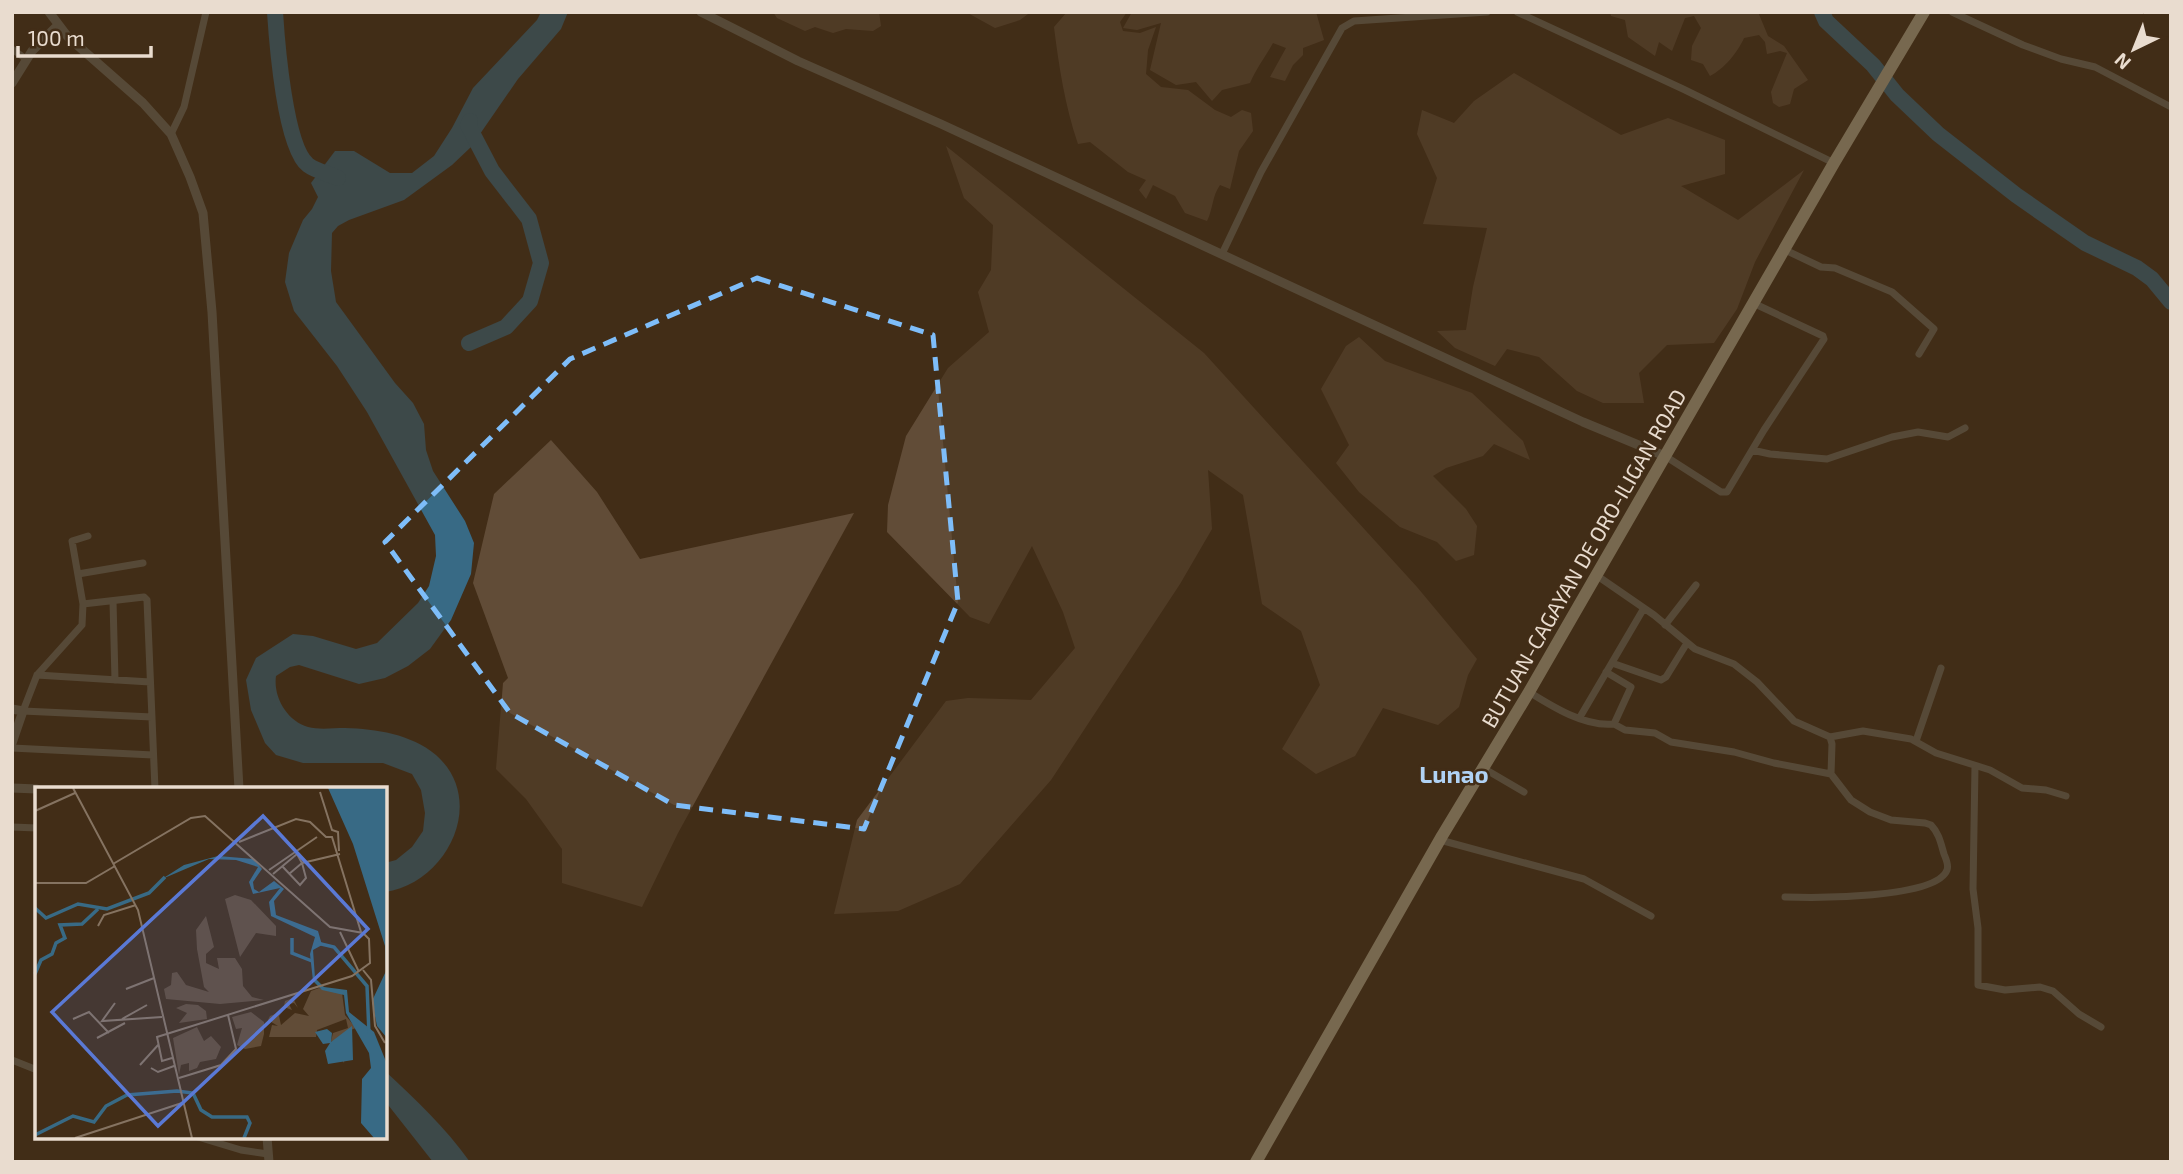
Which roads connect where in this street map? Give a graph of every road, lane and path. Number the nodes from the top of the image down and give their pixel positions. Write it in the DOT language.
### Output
graph roads {
  1 [pos="49,12"];
  2 [pos="206,12"];
  3 [pos="701,12"];
  4 [pos="1487,12"];
  5 [pos="1517,12"];
  6 [pos="1952,12"];
  7 [pos="1921,18"];
  8 [pos="57,26"];
  9 [pos="12,49"];
  10 [pos="26,60"];
  11 [pos="13,82"];
  12 [pos="2171,107"];
  13 [pos="171,134"];
  14 [pos="1833,163"];
  15 [pos="1783,249"];
  16 [pos="1222,254"];
  17 [pos="1753,303"];
  18 [pos="1919,354"];
  19 [pos="1965,428"];
  20 [pos="1752,450"];
  21 [pos="1665,456"];
  22 [pos="88,536"];
  23 [pos="143,563"];
  24 [pos="78,574"];
  25 [pos="1596,575"];
  26 [pos="1696,586"];
  27 [pos="113,601"];
  28 [pos="83,604"];
  29 [pos="1644,608"];
  30 [pos="1665,625"];
  31 [pos="1687,643"];
  32 [pos="1612,663"];
  33 [pos="1941,668"];
  34 [pos="1606,672"];
  35 [pos="37,674"];
  36 [pos="115,680"];
  37 [pos="150,682"];
  38 [pos="1529,692"];
  39 [pos="17,710"];
  40 [pos="152,717"];
  41 [pos="1580,717"];
  42 [pos="1614,724"];
  43 [pos="1830,737"];
  44 [pos="1916,741"];
  45 [pos="12,746"];
  46 [pos="153,755"];
  47 [pos="1975,765"];
  48 [pos="1482,768"];
  49 [pos="1831,774"];
  50 [pos="155,787"];
  51 [pos="239,787"];
  52 [pos="12,788"];
  53 [pos="35,789"];
  54 [pos="1524,792"];
  55 [pos="2066,796"];
  56 [pos="12,827"];
  57 [pos="35,828"];
  58 [pos="1440,839"];
  59 [pos="1785,897"];
  60 [pos="1651,916"];
  61 [pos="2101,1027"];
  62 [pos="12,1060"];
  63 [pos="35,1069"];
  64 [pos="204,1139"];
  65 [pos="267,1139"];
  66 [pos="269,1158"];
  67 [pos="1259,1161"];
  1 -- 8 [label="street"];
  2 -- 13 [label="street"];
  3 -- 16 [label="street"];
  4 -- 16 [label="street"];
  5 -- 14 [label="street"];
  6 -- 12 [label="street"];
  7 -- 14 [label="highway, BUTUAN-CAGAYAN DE ORO-ILIGAN ROAD"];
  8 -- 10 [label="street"];
  8 -- 13 [label="street"];
  9 -- 10 [label="street"];
  10 -- 11 [label="street"];
  13 -- 51 [label="street"];
  14 -- 15 [label="highway, BUTUAN-CAGAYAN DE ORO-ILIGAN ROAD"];
  15 -- 17 [label="highway, BUTUAN-CAGAYAN DE ORO-ILIGAN ROAD"];
  15 -- 18 [label="street"];
  16 -- 21 [label="street"];
  17 -- 20 [label="street"];
  17 -- 21 [label="highway, BUTUAN-CAGAYAN DE ORO-ILIGAN ROAD"];
  19 -- 20 [label="street"];
  20 -- 21 [label="street"];
  21 -- 25 [label="highway, BUTUAN-CAGAYAN DE ORO-ILIGAN ROAD"];
  22 -- 24 [label="street"];
  23 -- 24 [label="street"];
  24 -- 28 [label="street"];
  25 -- 29 [label="street"];
  25 -- 38 [label="highway, BUTUAN-CAGAYAN DE ORO-ILIGAN ROAD"];
  26 -- 30 [label="street"];
  27 -- 28 [label="street"];
  27 -- 36 [label="street"];
  27 -- 37 [label="street"];
  28 -- 35 [label="street"];
  29 -- 30 [label="street"];
  29 -- 32 [label="street"];
  30 -- 31 [label="street"];
  31 -- 32 [label="street"];
  31 -- 43 [label="street"];
  32 -- 34 [label="street"];
  33 -- 44 [label="street"];
  34 -- 41 [label="street"];
  34 -- 42 [label="street"];
  35 -- 36 [label="street"];
  35 -- 39 [label="street"];
  36 -- 37 [label="street"];
  37 -- 40 [label="street"];
  38 -- 41 [label="street"];
  38 -- 48 [label="highway, BUTUAN-CAGAYAN DE ORO-ILIGAN ROAD"];
  39 -- 40 [label="street"];
  39 -- 45 [label="street"];
  40 -- 46 [label="street"];
  41 -- 42 [label="street"];
  42 -- 49 [label="street"];
  43 -- 44 [label="street"];
  43 -- 49 [label="street"];
  44 -- 47 [label="street"];
  45 -- 46 [label="street"];
  46 -- 50 [label="street"];
  47 -- 55 [label="street"];
  47 -- 61 [label="street"];
  48 -- 54 [label="street"];
  48 -- 58 [label="highway, BUTUAN-CAGAYAN DE ORO-ILIGAN ROAD"];
  49 -- 59 [label="street"];
  52 -- 53 [label="street"];
  56 -- 57 [label="street"];
  58 -- 60 [label="street"];
  58 -- 67 [label="highway, BUTUAN-CAGAYAN DE ORO-ILIGAN ROAD"];
  62 -- 63 [label="street"];
  64 -- 66 [label="street"];
  65 -- 66 [label="street"];
}
